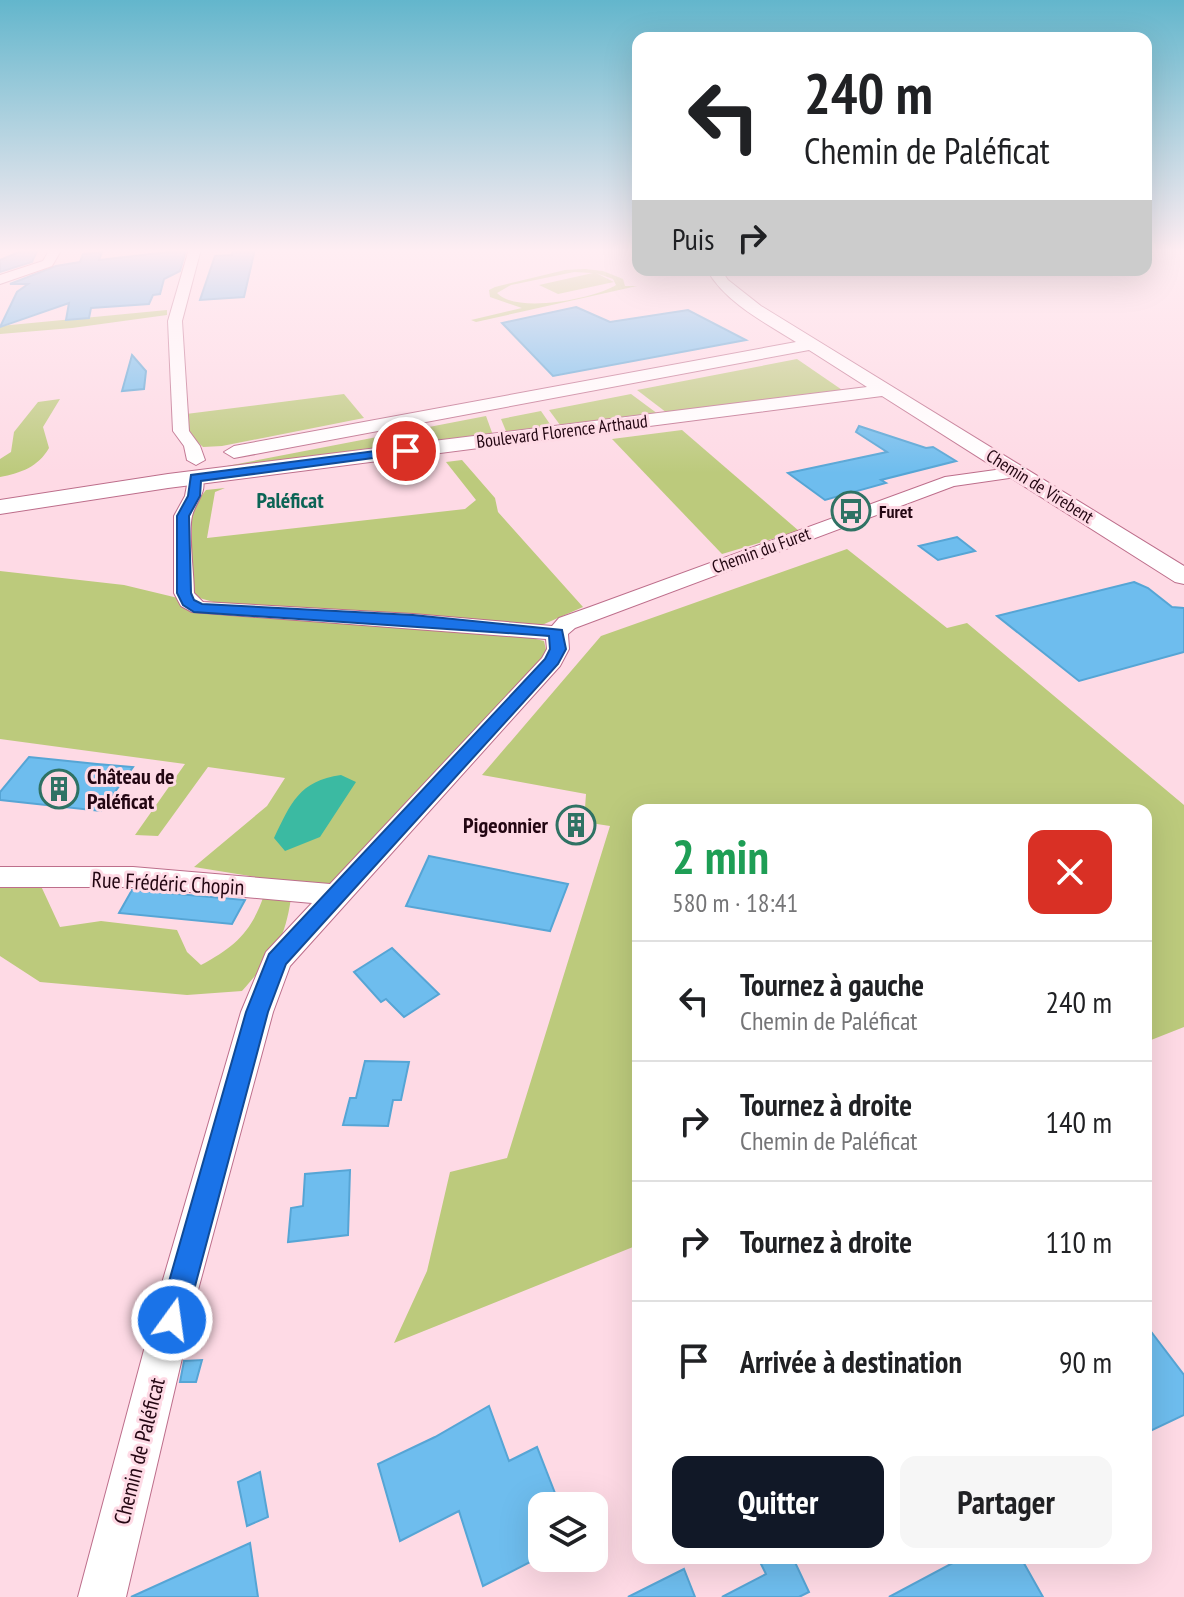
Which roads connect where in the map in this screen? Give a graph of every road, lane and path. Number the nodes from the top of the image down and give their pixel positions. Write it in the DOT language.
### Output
graph roads {
  1 [pos="175,324"];
  2 [pos="776,324"];
  3 [pos="806,345"];
  4 [pos="884,393"];
  5 [pos="196,469"];
  6 [pos="1017,472"];
  7 [pos="0,491"];
  8 [pos="0,507"];
  9 [pos="1184,577"];
  10 [pos="557,633"];
  11 [pos="0,877"];
  12 [pos="336,895"];
  13 [pos="102,1597"];
  1 -- 5 [label="street"];
  2 -- 3 [label="street, Chemin de Virebent"];
  3 -- 4 [label="street, Chemin de Virebent"];
  3 -- 5 [label="street, Boulevard Florence Arthaud"];
  4 -- 5 [label="street, Boulevard Florence Arthaud"];
  4 -- 6 [label="street, Chemin de Virebent"];
  5 -- 7 [label="street, Boulevard Florence Arthaud"];
  5 -- 8 [label="street, Boulevard Florence Arthaud"];
  5 -- 10 [label="street"];
  6 -- 9 [label="street, Chemin de Virebent"];
  6 -- 10 [label="street, Chemin du Furet"];
  10 -- 12 [label="street, Chemin de Paléficat"];
  11 -- 12 [label="street, Rue Frédéric Chopin"];
  12 -- 13 [label="street, Chemin de Paléficat"];
}
